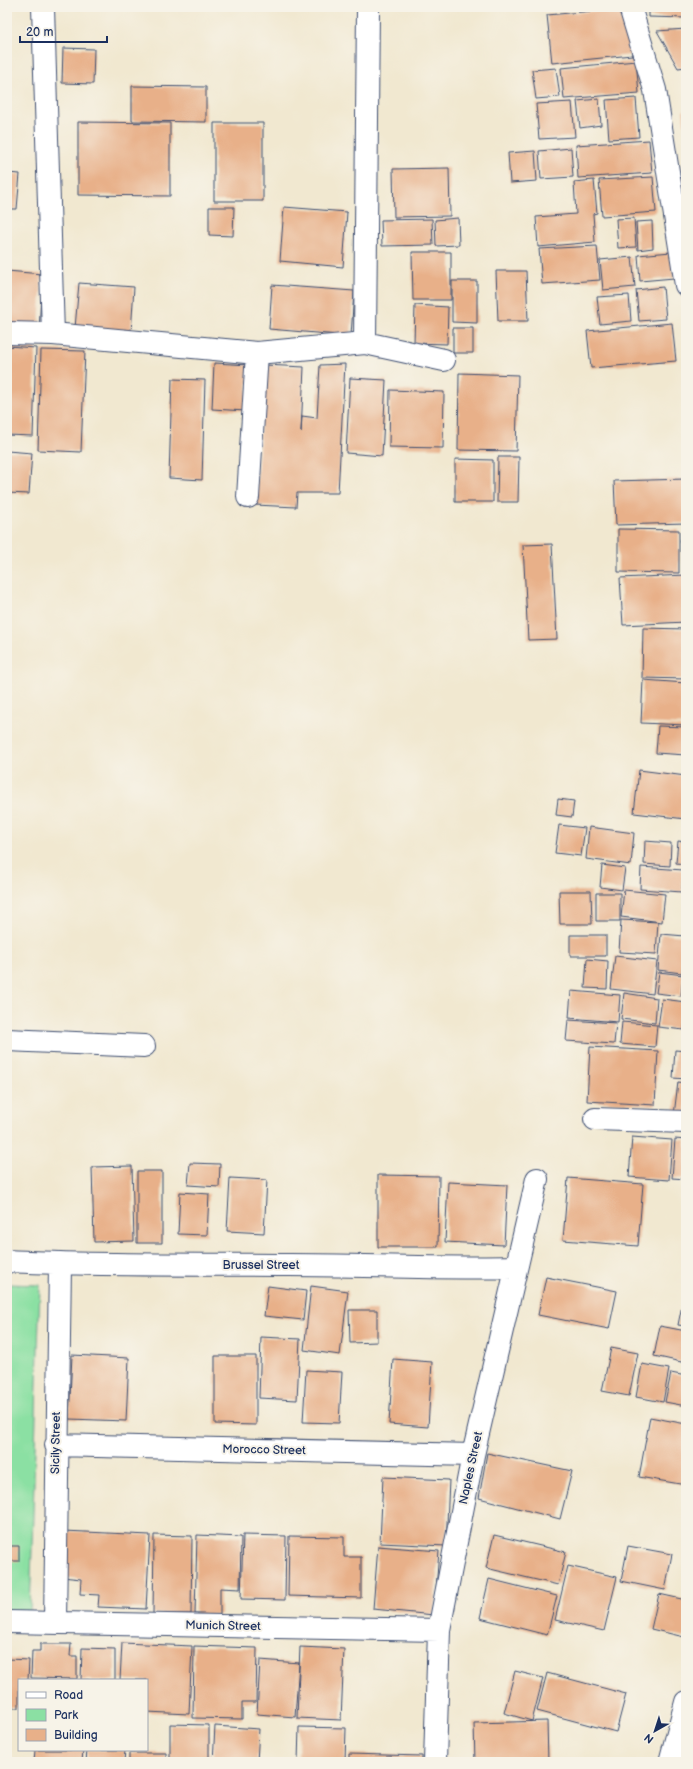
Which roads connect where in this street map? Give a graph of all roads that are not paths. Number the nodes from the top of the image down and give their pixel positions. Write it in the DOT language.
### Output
graph roads {
  1 [pos="43,7"];
  2 [pos="368,7"];
  3 [pos="630,7"];
  4 [pos="686,285"];
  5 [pos="7,333"];
  6 [pos="53,334"];
  7 [pos="365,343"];
  8 [pos="258,353"];
  9 [pos="444,360"];
  10 [pos="248,497"];
  11 [pos="7,1040"];
  12 [pos="144,1046"];
  13 [pos="595,1119"];
  14 [pos="686,1122"];
  15 [pos="537,1179"];
  16 [pos="7,1261"];
  17 [pos="60,1264"];
  18 [pos="516,1267"];
  19 [pos="56,1445"];
  20 [pos="473,1455"];
  21 [pos="7,1622"];
  22 [pos="55,1623"];
  23 [pos="439,1630"];
  24 [pos="686,1702"];
  25 [pos="435,1762"];
  26 [pos="670,1762"];
  1 -- 6 [label="street"];
  2 -- 7 [label="street"];
  3 -- 4 [label="street"];
  5 -- 6 [label="street"];
  6 -- 8 [label="street"];
  7 -- 8 [label="street"];
  7 -- 9 [label="street"];
  8 -- 10 [label="street"];
  11 -- 12 [label="street"];
  13 -- 14 [label="street"];
  15 -- 18 [label="street, Naples Street"];
  16 -- 17 [label="street, Brussel Street"];
  17 -- 18 [label="street, Brussel Street"];
  17 -- 19 [label="street, Sicily Street"];
  18 -- 20 [label="street, Naples Street"];
  19 -- 20 [label="street, Morocco Street"];
  19 -- 22 [label="street, Sicily Street"];
  20 -- 23 [label="street, Naples Street"];
  21 -- 22 [label="street, Munich Street"];
  22 -- 23 [label="street, Munich Street"];
  23 -- 25 [label="street, Naples Street"];
  24 -- 26 [label="street"];
}
